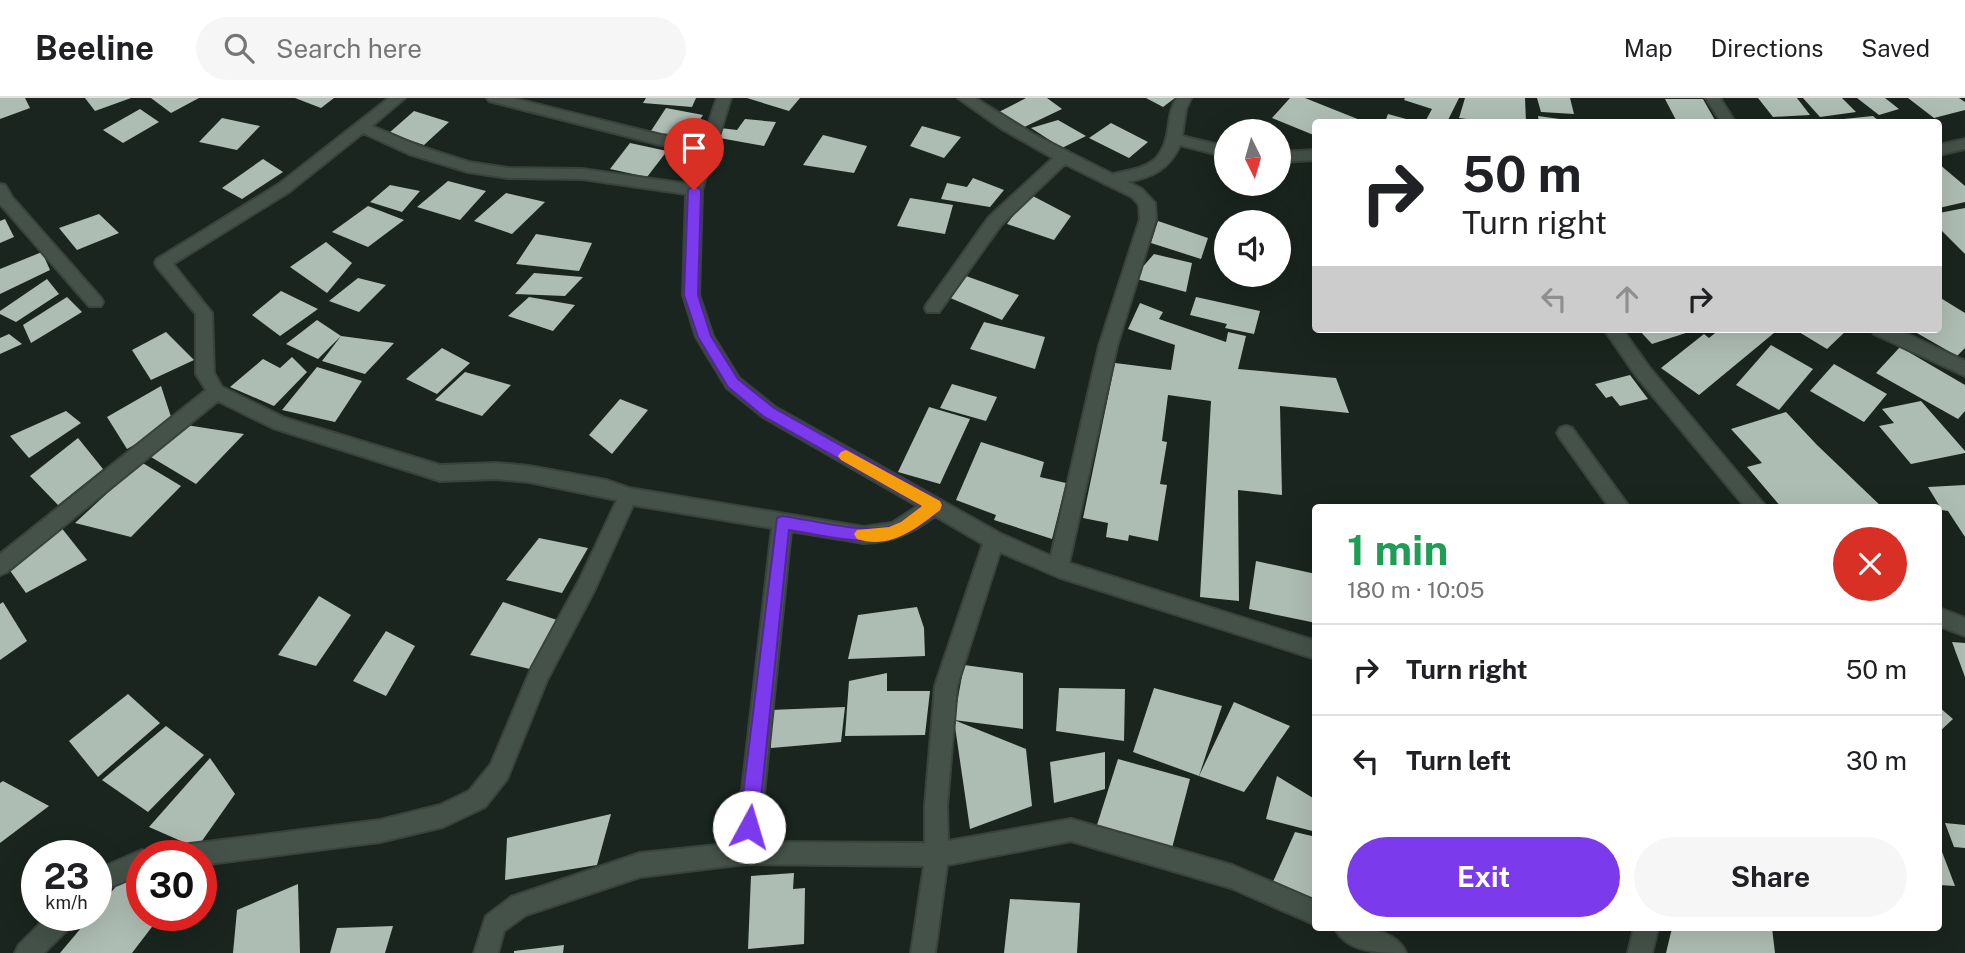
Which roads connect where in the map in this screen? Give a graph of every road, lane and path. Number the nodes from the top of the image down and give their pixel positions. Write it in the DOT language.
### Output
graph roads {
  1 [pos="398,98"];
  2 [pos="494,98"];
  3 [pos="724,98"];
  4 [pos="965,98"];
  5 [pos="1184,98"];
  6 [pos="1713,98"];
  7 [pos="1726,119"];
  8 [pos="362,127"];
  9 [pos="1174,139"];
  10 [pos="1965,144"];
  11 [pos="707,146"];
  12 [pos="1214,149"];
  13 [pos="1942,149"];
  14 [pos="1312,155"];
  15 [pos="1292,156"];
  16 [pos="1062,158"];
  17 [pos="1110,180"];
  18 [pos="0,189"];
  19 [pos="694,190"];
  20 [pos="95,302"];
  21 [pos="933,308"];
  22 [pos="1616,333"];
  23 [pos="1889,333"];
  24 [pos="1965,369"];
  25 [pos="216,392"];
  26 [pos="1566,433"];
  27 [pos="628,496"];
  28 [pos="1618,504"];
  29 [pos="1755,504"];
  30 [pos="934,505"];
  31 [pos="782,522"];
  32 [pos="994,540"];
  33 [pos="0,566"];
  34 [pos="1058,568"];
  35 [pos="1942,618"];
  36 [pos="1965,627"];
  37 [pos="1312,649"];
  38 [pos="217,852"];
  39 [pos="746,853"];
  40 [pos="937,855"];
  41 [pos="1312,911"];
  42 [pos="50,931"];
  43 [pos="1353,931"];
  44 [pos="1645,931"];
  45 [pos="27,953"];
  46 [pos="486,953"];
  47 [pos="923,953"];
  48 [pos="1394,953"];
  49 [pos="1640,953"];
  1 -- 8 [label="street"];
  2 -- 11 [label="street"];
  3 -- 11 [label="street"];
  4 -- 16 [label="street"];
  5 -- 9 [label="street"];
  6 -- 7 [label="street"];
  8 -- 19 [label="street"];
  8 -- 25 [label="street"];
  9 -- 12 [label="street"];
  9 -- 17 [label="street"];
  10 -- 13 [label="street"];
  11 -- 19 [label="street"];
  14 -- 15 [label="street"];
  16 -- 17 [label="street"];
  16 -- 21 [label="street"];
  17 -- 34 [label="street"];
  18 -- 20 [label="street"];
  19 -- 30 [label="street"];
  22 -- 29 [label="street"];
  23 -- 24 [label="street"];
  25 -- 27 [label="street"];
  25 -- 33 [label="street"];
  26 -- 28 [label="street"];
  27 -- 31 [label="street"];
  27 -- 38 [label="street"];
  30 -- 31 [label="street"];
  30 -- 32 [label="street"];
  31 -- 39 [label="street"];
  32 -- 34 [label="street"];
  32 -- 40 [label="street"];
  34 -- 37 [label="street"];
  35 -- 36 [label="street"];
  39 -- 40 [label="street"];
  39 -- 46 [label="street"];
  40 -- 41 [label="street"];
  40 -- 47 [label="street"];
  42 -- 45 [label="street"];
  43 -- 48 [label="street"];
  44 -- 49 [label="street"];
}
